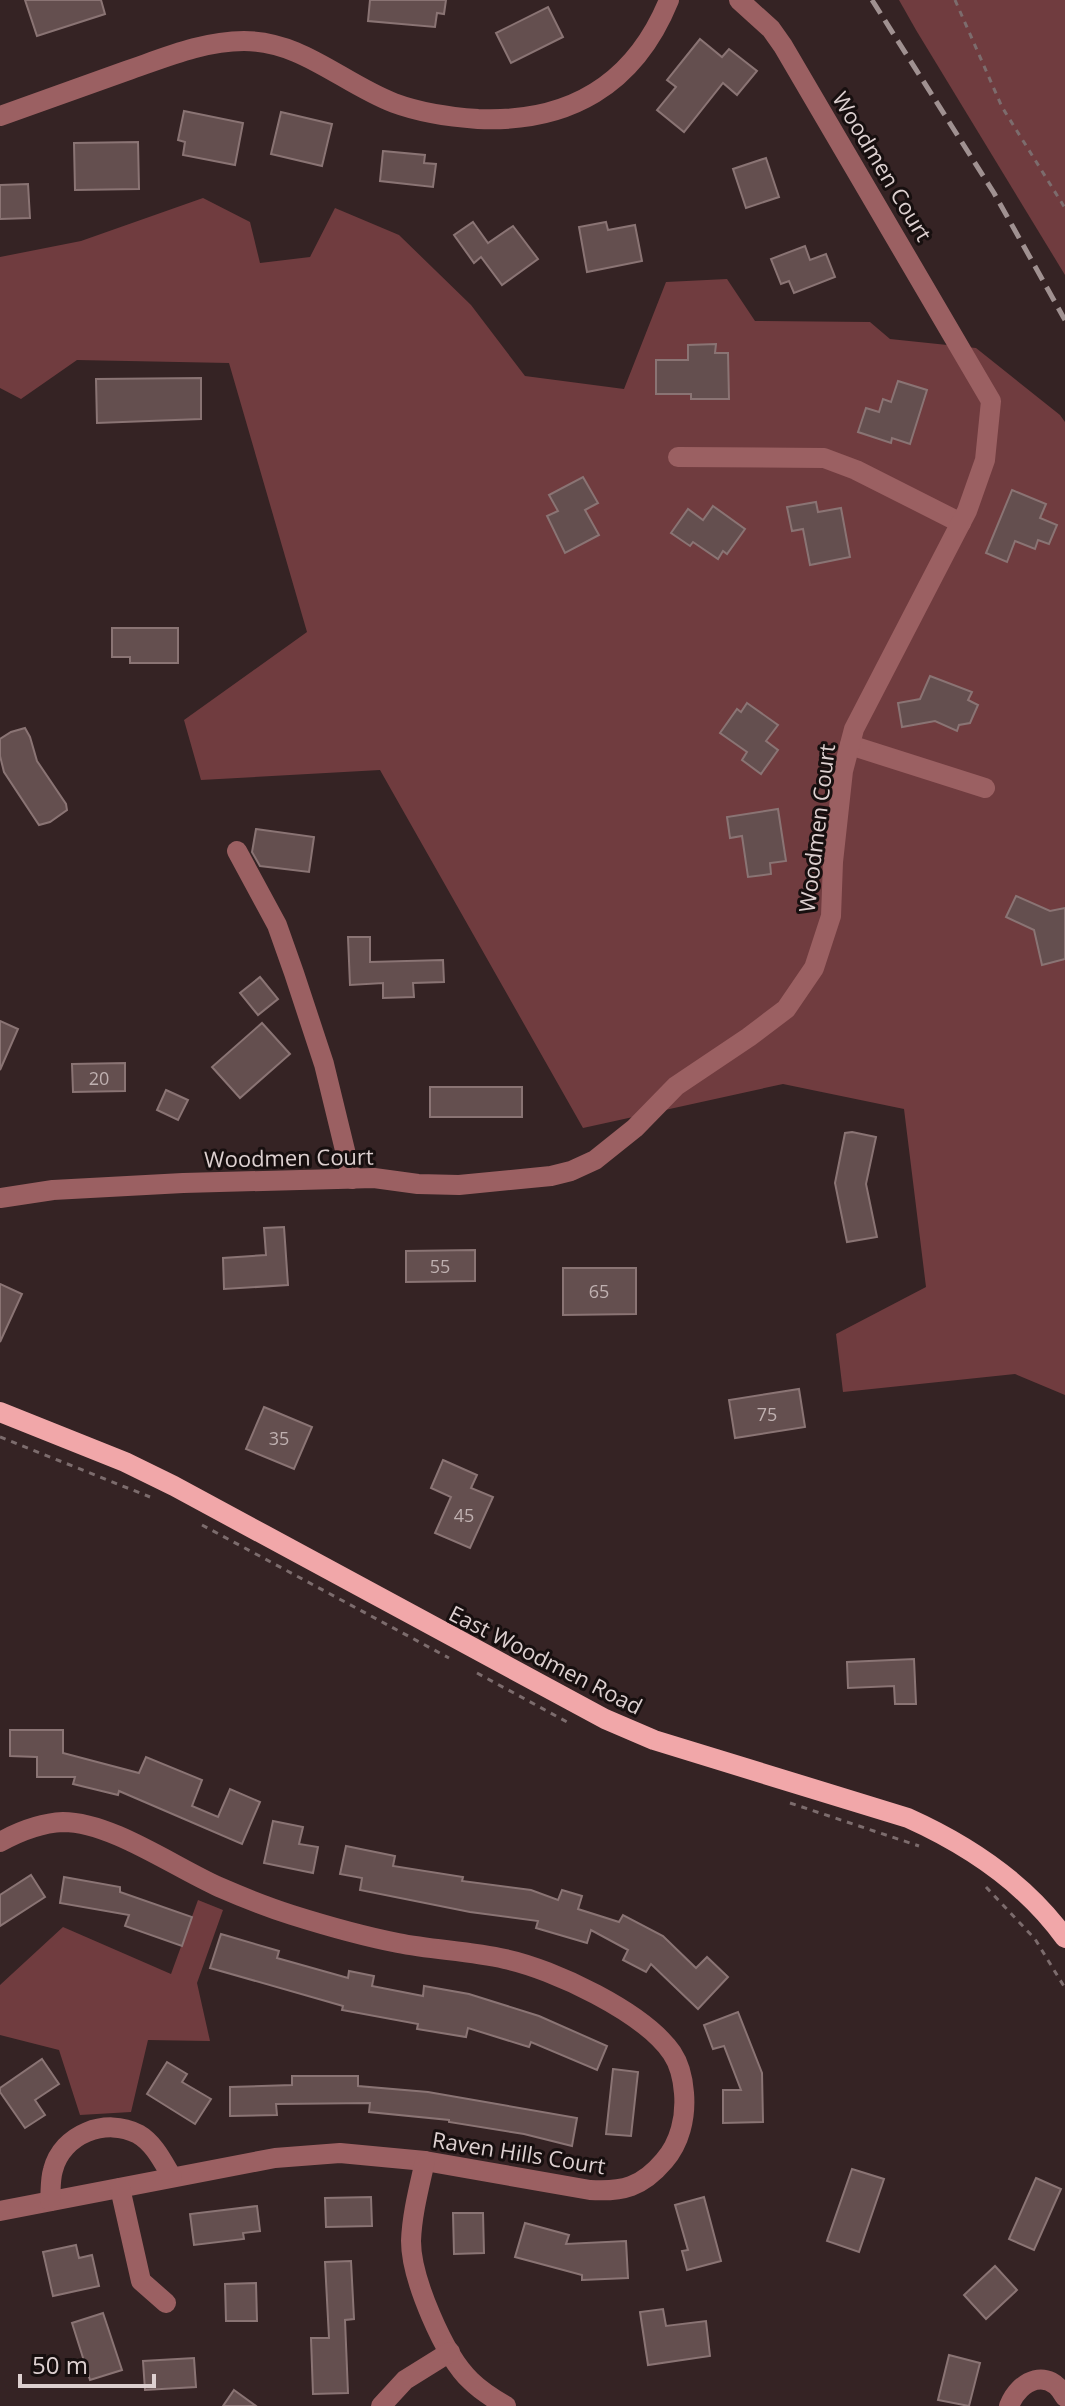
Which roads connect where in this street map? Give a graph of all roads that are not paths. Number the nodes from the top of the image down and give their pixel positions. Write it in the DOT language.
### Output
graph roads {
  1 [pos="669,0"];
  2 [pos="739,0"];
  3 [pos="0,116"];
  4 [pos="678,457"];
  5 [pos="961,523"];
  6 [pos="850,745"];
  7 [pos="985,788"];
  8 [pos="237,851"];
  9 [pos="352,1179"];
  10 [pos="0,1198"];
  11 [pos="0,1412"];
  12 [pos="0,1842"];
  13 [pos="1065,1938"];
  14 [pos="425,2161"];
  15 [pos="172,2177"];
  16 [pos="120,2188"];
  17 [pos="50,2201"];
  18 [pos="0,2211"];
  19 [pos="166,2303"];
  20 [pos="450,2352"];
  21 [pos="1065,2397"];
  22 [pos="381,2406"];
  23 [pos="506,2406"];
  24 [pos="1009,2406"];
  1 -- 3 [label="street"];
  2 -- 5 [label="street, Woodmen Court"];
  4 -- 5 [label="street"];
  5 -- 6 [label="street, Woodmen Court"];
  6 -- 7 [label="street"];
  6 -- 9 [label="street, Woodmen Court"];
  8 -- 9 [label="street"];
  9 -- 10 [label="street, Woodmen Court"];
  11 -- 13 [label="main road, East Woodmen Road"];
  12 -- 14 [label="street, Raven Hills Court"];
  14 -- 15 [label="street, Raven Hills Court"];
  14 -- 20 [label="street"];
  15 -- 16 [label="street, Raven Hills Court"];
  15 -- 17 [label="street"];
  16 -- 17 [label="street, Raven Hills Court"];
  16 -- 19 [label="street"];
  17 -- 18 [label="street, Raven Hills Court"];
  20 -- 22 [label="street"];
  20 -- 23 [label="street"];
  21 -- 24 [label="street"];
}
